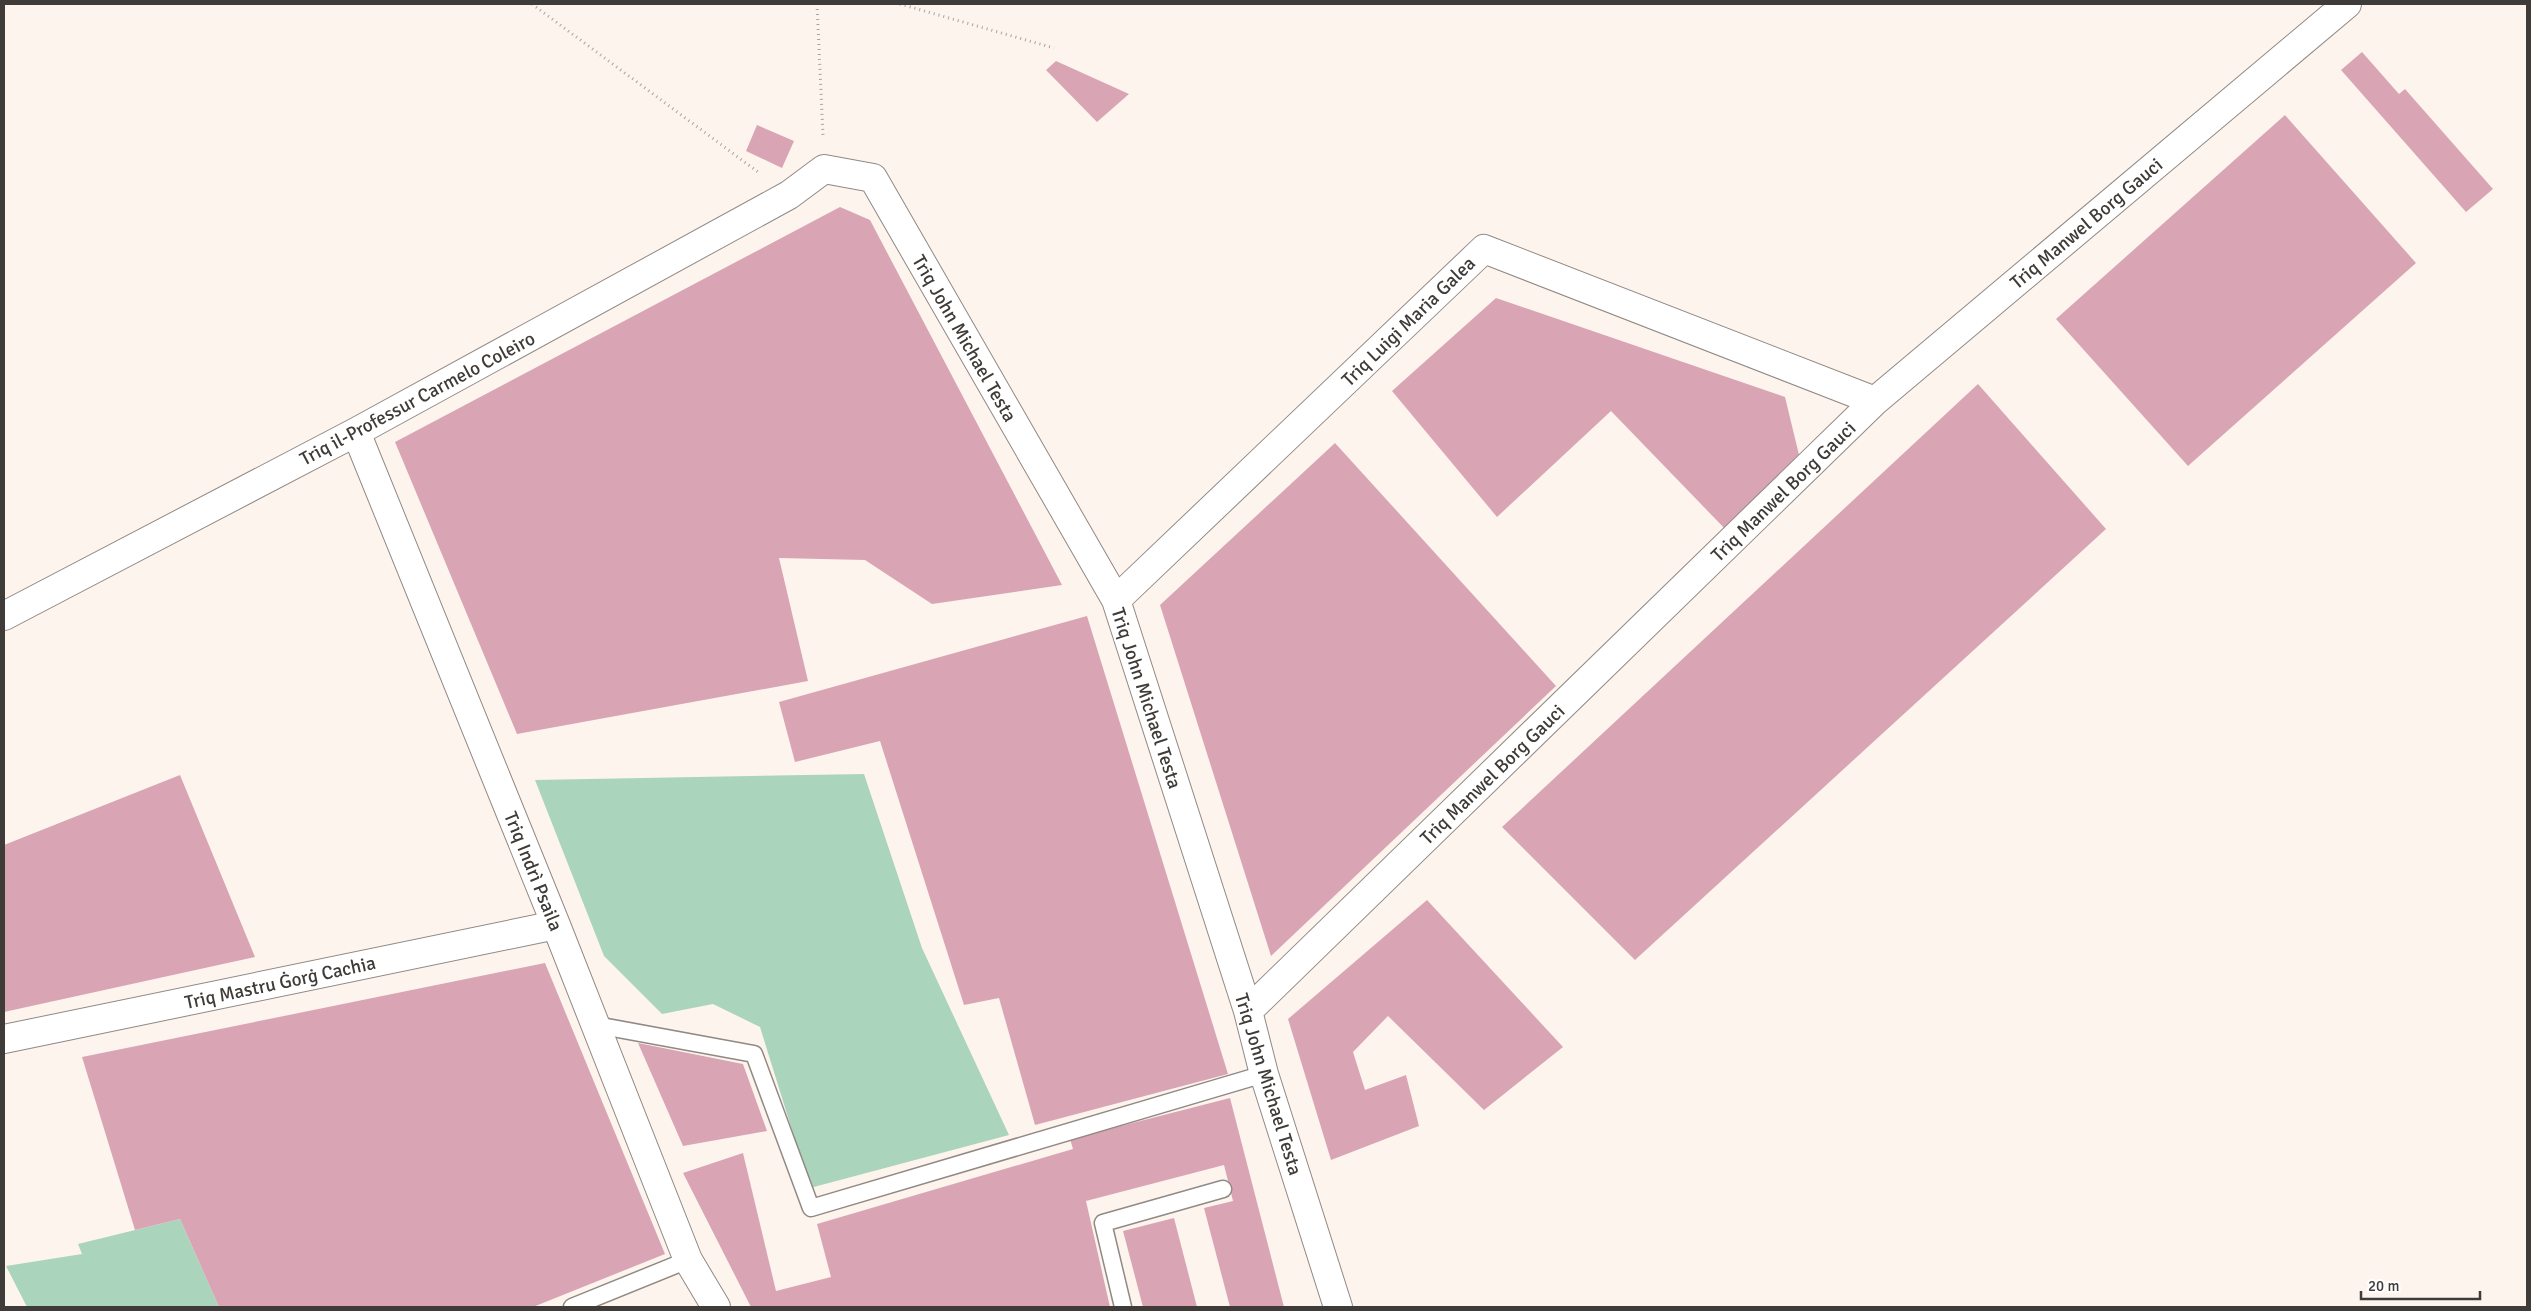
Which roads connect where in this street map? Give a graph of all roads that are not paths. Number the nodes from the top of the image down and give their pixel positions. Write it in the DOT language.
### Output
graph roads {
  1 [pos="2348,4"];
  2 [pos="824,169"];
  3 [pos="1875,401"];
  4 [pos="356,432"];
  5 [pos="1116,600"];
  6 [pos="4,616"];
  7 [pos="556,925"];
  8 [pos="1248,1011"];
  9 [pos="596,1025"];
  10 [pos="4,1039"];
  11 [pos="1264,1074"];
  12 [pos="1223,1189"];
  13 [pos="688,1260"];
  14 [pos="572,1307"];
  15 [pos="716,1307"];
  16 [pos="1124,1307"];
  17 [pos="1338,1307"];
  1 -- 3 [label="street, Triq Manwel Borg Gauci"];
  2 -- 4 [label="street, Triq il-Professur Carmelo Coleiro"];
  2 -- 5 [label="street, Triq John Michael Testa"];
  3 -- 5 [label="street, Triq Luigi Maria Galea"];
  3 -- 8 [label="street, Triq Manwel Borg Gauci"];
  4 -- 6 [label="street, Triq il-Professur Carmelo Coleiro"];
  4 -- 7 [label="street, Triq Indrì Psaila"];
  5 -- 8 [label="street, Triq John Michael Testa"];
  7 -- 9 [label="street, Triq Indrì Psaila"];
  7 -- 10 [label="street, Triq Mastru Ġorġ Cachia"];
  8 -- 11 [label="street, Triq John Michael Testa"];
  9 -- 11 [label="lane"];
  9 -- 13 [label="street, Triq Indrì Psaila"];
  11 -- 17 [label="street, Triq John Michael Testa"];
  12 -- 16 [label="lane"];
  13 -- 14 [label="lane"];
  13 -- 15 [label="street, Triq Indrì Psaila"];
}
